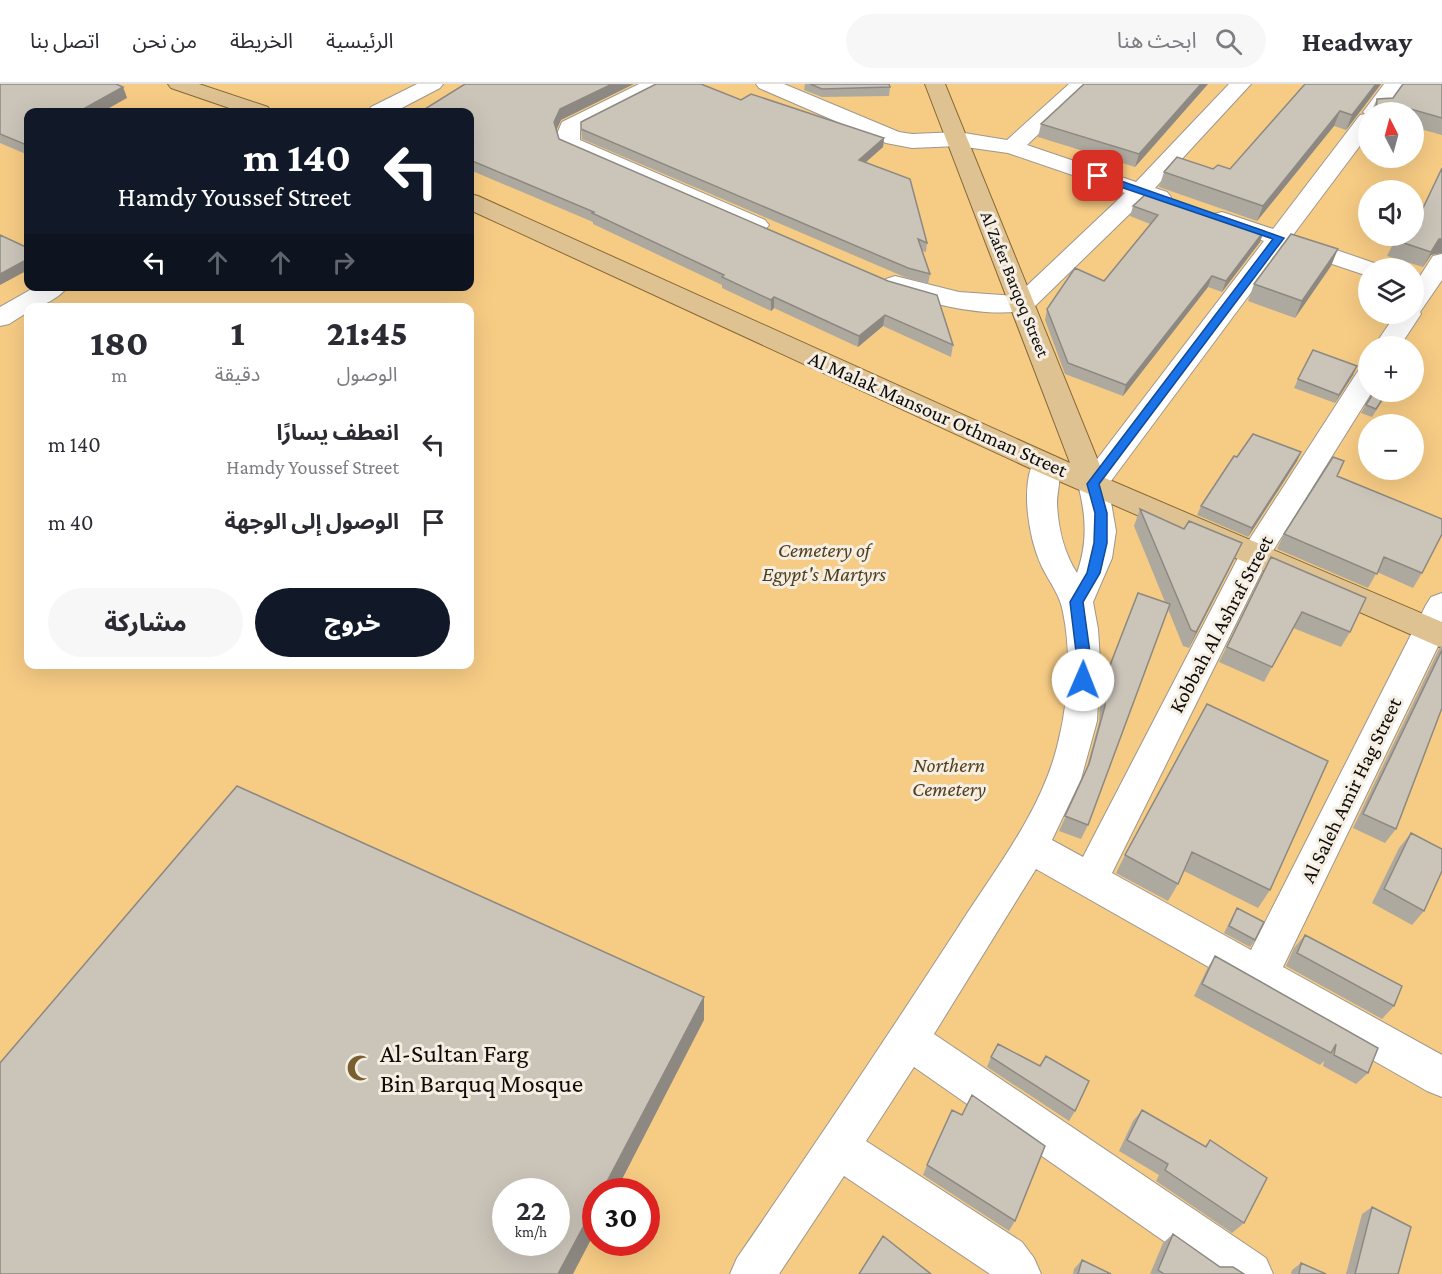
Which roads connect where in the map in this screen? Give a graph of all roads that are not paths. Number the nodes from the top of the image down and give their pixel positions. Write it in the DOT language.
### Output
graph roads {
  1 [pos="178,84"];
  2 [pos="433,84"];
  3 [pos="656,84"];
  4 [pos="766,84"];
  5 [pos="935,84"];
  6 [pos="1081,84"];
  7 [pos="1241,84"];
  8 [pos="1395,84"];
  9 [pos="1382,102"];
  10 [pos="248,108"];
  11 [pos="387,108"];
  12 [pos="1358,133"];
  13 [pos="958,139"];
  14 [pos="1012,147"];
  15 [pos="1140,191"];
  16 [pos="474,203"];
  17 [pos="777,233"];
  18 [pos="1279,238"];
  19 [pos="1442,261"];
  20 [pos="1358,266"];
  21 [pos="875,276"];
  22 [pos="0,291"];
  23 [pos="47,291"];
  24 [pos="1424,291"];
  25 [pos="25,303"];
  26 [pos="24,304"];
  27 [pos="1023,304"];
  28 [pos="0,318"];
  29 [pos="1358,393"];
  30 [pos="1046,464"];
  31 [pos="1093,484"];
  32 [pos="1255,554"];
  33 [pos="1077,602"];
  34 [pos="1438,624"];
  35 [pos="1029,846"];
  36 [pos="1090,880"];
  37 [pos="1259,975"];
  38 [pos="909,1040"];
  39 [pos="1442,1077"];
  40 [pos="839,1148"];
  41 [pos="753,1274"];
  42 [pos="1018,1274"];
  43 [pos="1250,1274"];
  1 -- 10 [label="main road"];
  2 -- 11 [label="street"];
  3 -- 17 [label="street"];
  4 -- 13 [label="street"];
  5 -- 13 [label="main road, Al Zafer Barqoq Street"];
  6 -- 14 [label="street"];
  7 -- 15 [label="street"];
  8 -- 9 [label="street"];
  12 -- 18 [label="street"];
  13 -- 14 [label="street"];
  13 -- 27 [label="main road, Al Zafer Barqoq Street"];
  14 -- 15 [label="street"];
  15 -- 18 [label="street"];
  15 -- 27 [label="street"];
  16 -- 30 [label="main road, Al Malak Mansour Othman Street"];
  18 -- 20 [label="street"];
  18 -- 31 [label="street"];
  19 -- 24 [label="street"];
  21 -- 27 [label="street"];
  22 -- 25 [label="street"];
  23 -- 25 [label="street"];
  26 -- 28 [label="street"];
  27 -- 31 [label="main road, Al Zafer Barqoq Street"];
  29 -- 32 [label="street, Kobbah Al Ashraf Street"];
  30 -- 31 [label="main road, Al Malak Mansour Othman Street"];
  30 -- 33 [label="street"];
  31 -- 32 [label="main road, Al Malak Mansour Othman Street"];
  31 -- 33 [label="street"];
  32 -- 34 [label="main road, Al Malak Mansour Othman Street"];
  32 -- 36 [label="street, Kobbah Al Ashraf Street"];
  33 -- 35 [label="street"];
  34 -- 37 [label="street, Al Saleh Amir Hag Street"];
  35 -- 36 [label="street"];
  35 -- 38 [label="street"];
  36 -- 37 [label="street"];
  37 -- 39 [label="street"];
  38 -- 40 [label="street"];
  38 -- 43 [label="street"];
  40 -- 41 [label="street"];
  40 -- 42 [label="street"];
}
